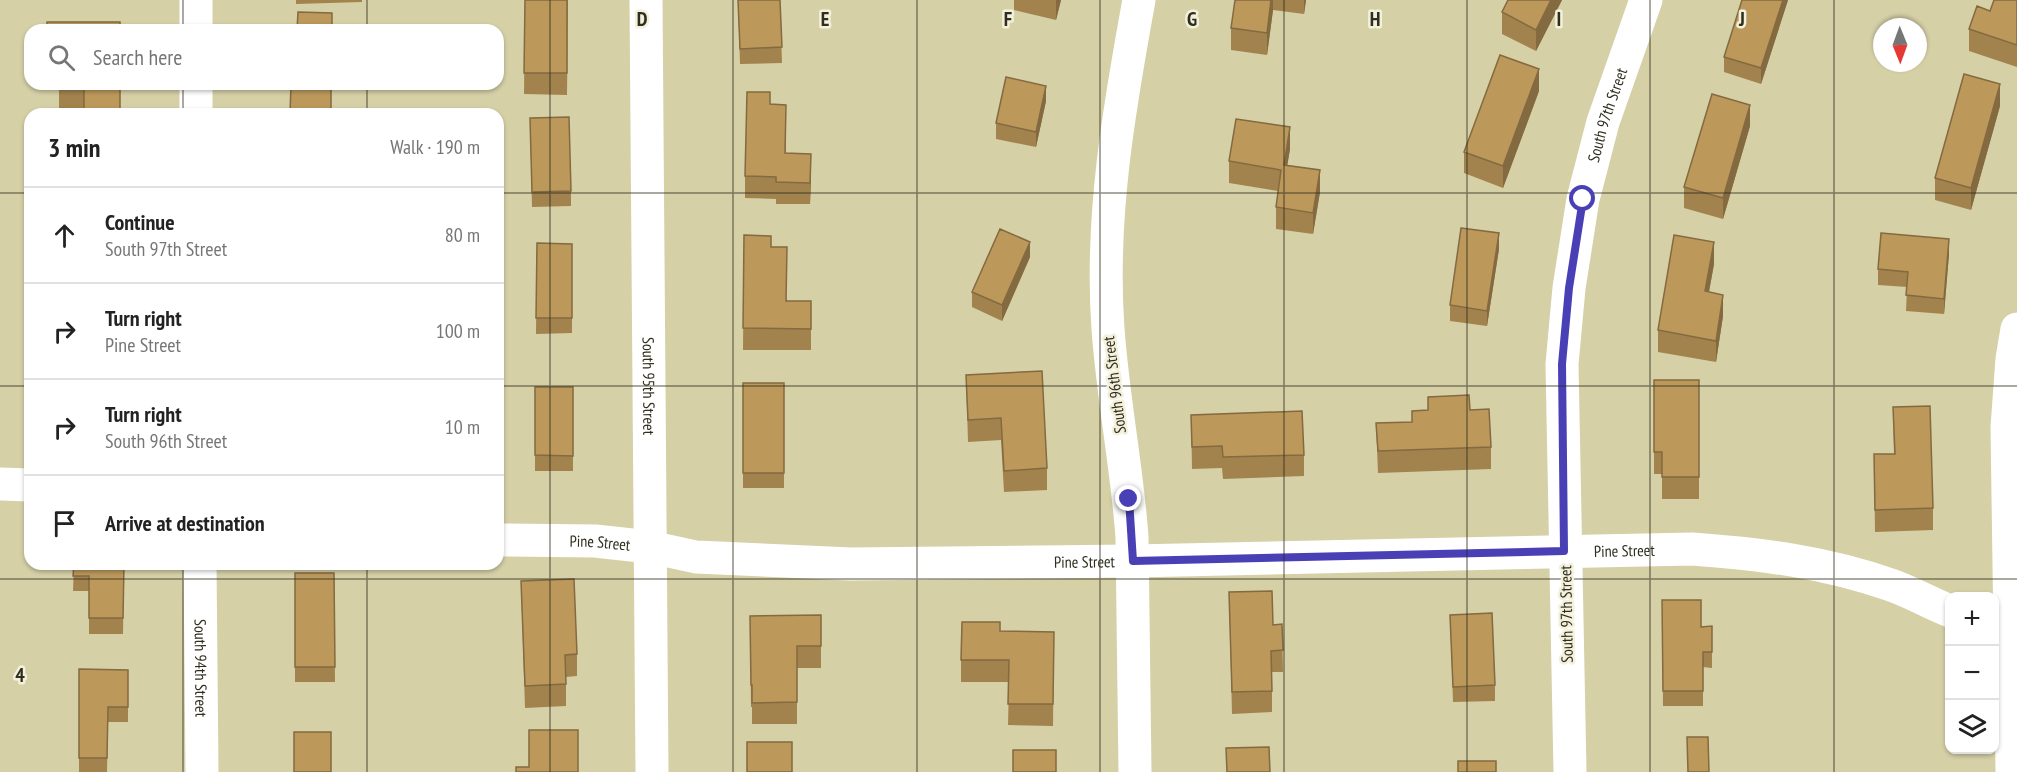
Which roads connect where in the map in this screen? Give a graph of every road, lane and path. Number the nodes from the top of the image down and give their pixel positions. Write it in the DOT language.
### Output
graph roads {
  1 [pos="196,0"];
  2 [pos="646,0"];
  3 [pos="1139,0"];
  4 [pos="1646,0"];
  5 [pos="196,24"];
  6 [pos="196,90"];
  7 [pos="196,108"];
  8 [pos="2017,329"];
  9 [pos="0,484"];
  10 [pos="24,485"];
  11 [pos="504,540"];
  12 [pos="650,547"];
  13 [pos="1564,551"];
  14 [pos="1133,561"];
  15 [pos="200,570"];
  16 [pos="1945,609"];
  17 [pos="2007,637"];
  18 [pos="202,772"];
  19 [pos="652,772"];
  20 [pos="1135,772"];
  21 [pos="1570,772"];
  22 [pos="2013,772"];
  1 -- 5 [label="street"];
  2 -- 12 [label="street, South 95th Street"];
  3 -- 14 [label="street, South 96th Street"];
  4 -- 13 [label="street, South 97th Street"];
  6 -- 7 [label="street"];
  8 -- 17 [label="street"];
  9 -- 10 [label="street"];
  11 -- 12 [label="street, Pine Street"];
  12 -- 14 [label="street, Pine Street"];
  12 -- 19 [label="street, South 95th Street"];
  13 -- 14 [label="street, Pine Street"];
  13 -- 16 [label="street, Pine Street"];
  13 -- 21 [label="street, South 97th Street"];
  14 -- 20 [label="street, South 96th Street"];
  15 -- 18 [label="street, South 94th Street"];
  17 -- 22 [label="street"];
}
